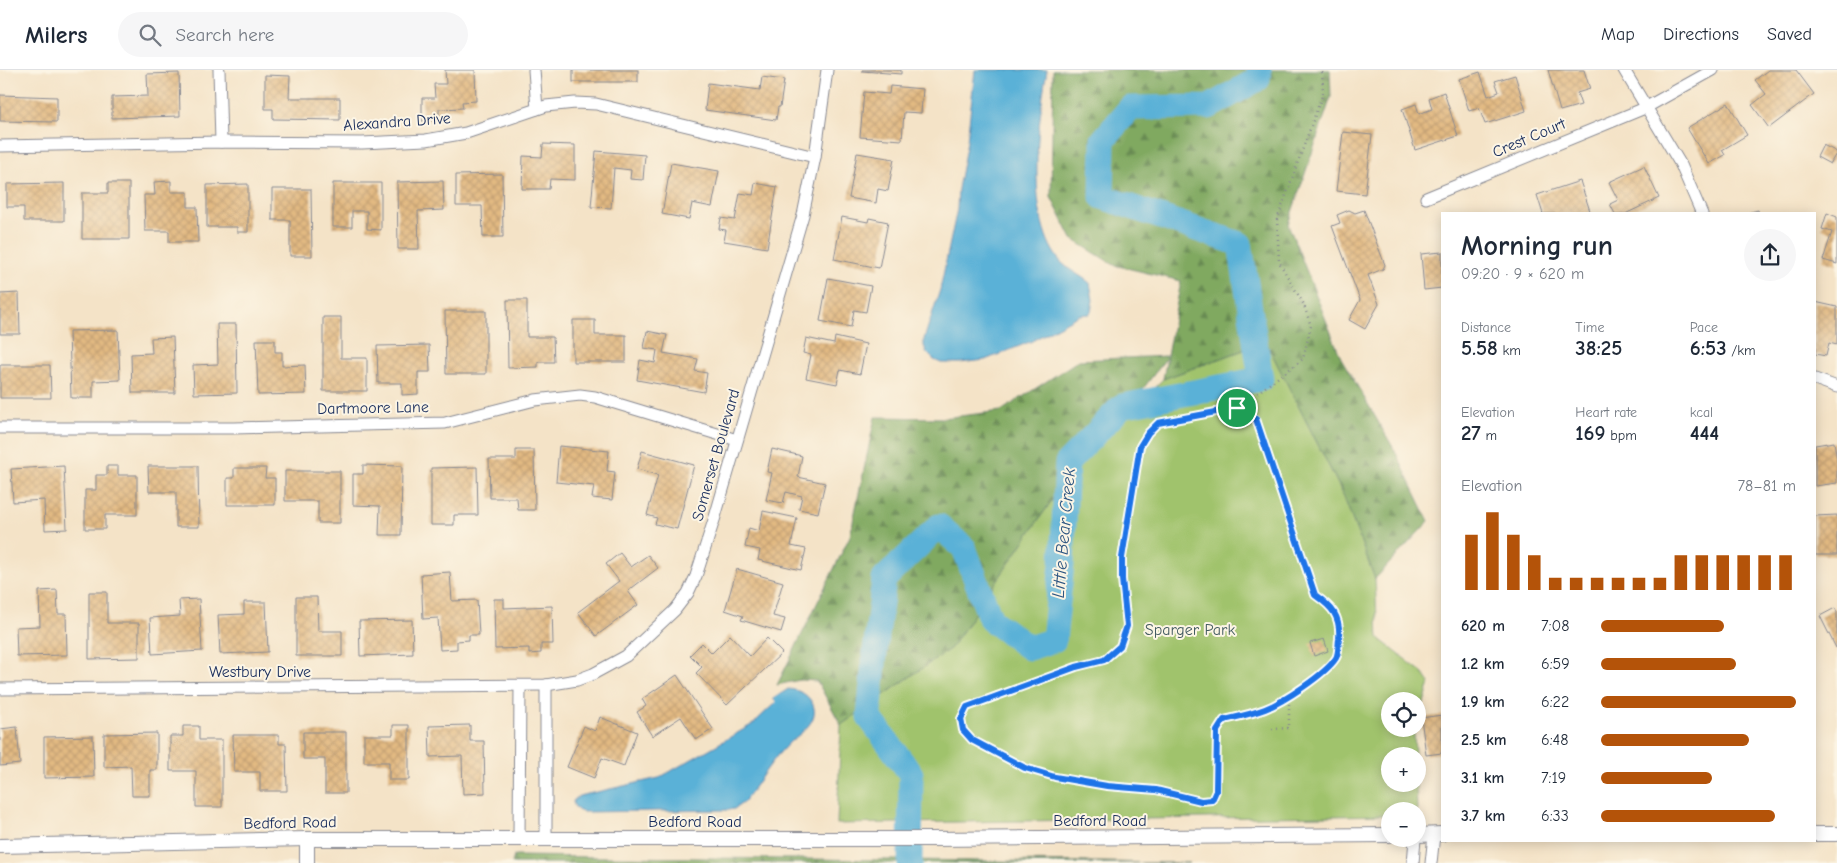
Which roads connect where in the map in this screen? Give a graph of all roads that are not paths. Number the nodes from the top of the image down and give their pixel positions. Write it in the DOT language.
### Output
graph roads {
  1 [pos="219,70"];
  2 [pos="534,70"];
  3 [pos="827,70"];
  4 [pos="1624,70"];
  5 [pos="1713,70"];
  6 [pos="1645,108"];
  7 [pos="537,109"];
  8 [pos="221,142"];
  9 [pos="0,146"];
  10 [pos="815,157"];
  11 [pos="1426,198"];
  12 [pos="1701,212"];
  13 [pos="1816,379"];
  14 [pos="1837,387"];
  15 [pos="0,428"];
  16 [pos="737,440"];
  17 [pos="546,685"];
  18 [pos="520,686"];
  19 [pos="0,689"];
  20 [pos="1438,834"];
  21 [pos="1816,834"];
  22 [pos="1837,834"];
  23 [pos="1381,835"];
  24 [pos="307,839"];
  25 [pos="519,839"];
  26 [pos="546,839"];
  27 [pos="0,846"];
  28 [pos="1414,847"];
  29 [pos="307,863"];
  30 [pos="1413,863"];
  31 [pos="1431,863"];
  1 -- 8 [label="street"];
  2 -- 7 [label="street"];
  3 -- 10 [label="street, Somerset Boulevard"];
  4 -- 6 [label="street"];
  5 -- 6 [label="street, Crest Court"];
  6 -- 11 [label="street, Crest Court"];
  6 -- 12 [label="street"];
  7 -- 8 [label="street, Alexandra Drive"];
  7 -- 10 [label="street, Alexandra Drive"];
  8 -- 9 [label="street, Alexandra Drive"];
  10 -- 16 [label="street, Somerset Boulevard"];
  13 -- 14 [label="street"];
  15 -- 16 [label="street, Dartmoore Lane"];
  16 -- 17 [label="street, Somerset Boulevard"];
  17 -- 18 [label="street, Somerset Boulevard"];
  17 -- 26 [label="street"];
  18 -- 19 [label="street, Westbury Drive"];
  18 -- 25 [label="street"];
  20 -- 31 [label="street"];
  21 -- 22 [label="street"];
  23 -- 26 [label="street, Bedford Road"];
  24 -- 25 [label="street, Bedford Road"];
  24 -- 27 [label="street, Bedford Road"];
  24 -- 29 [label="street"];
  25 -- 26 [label="street, Bedford Road"];
  28 -- 30 [label="street"];
}
